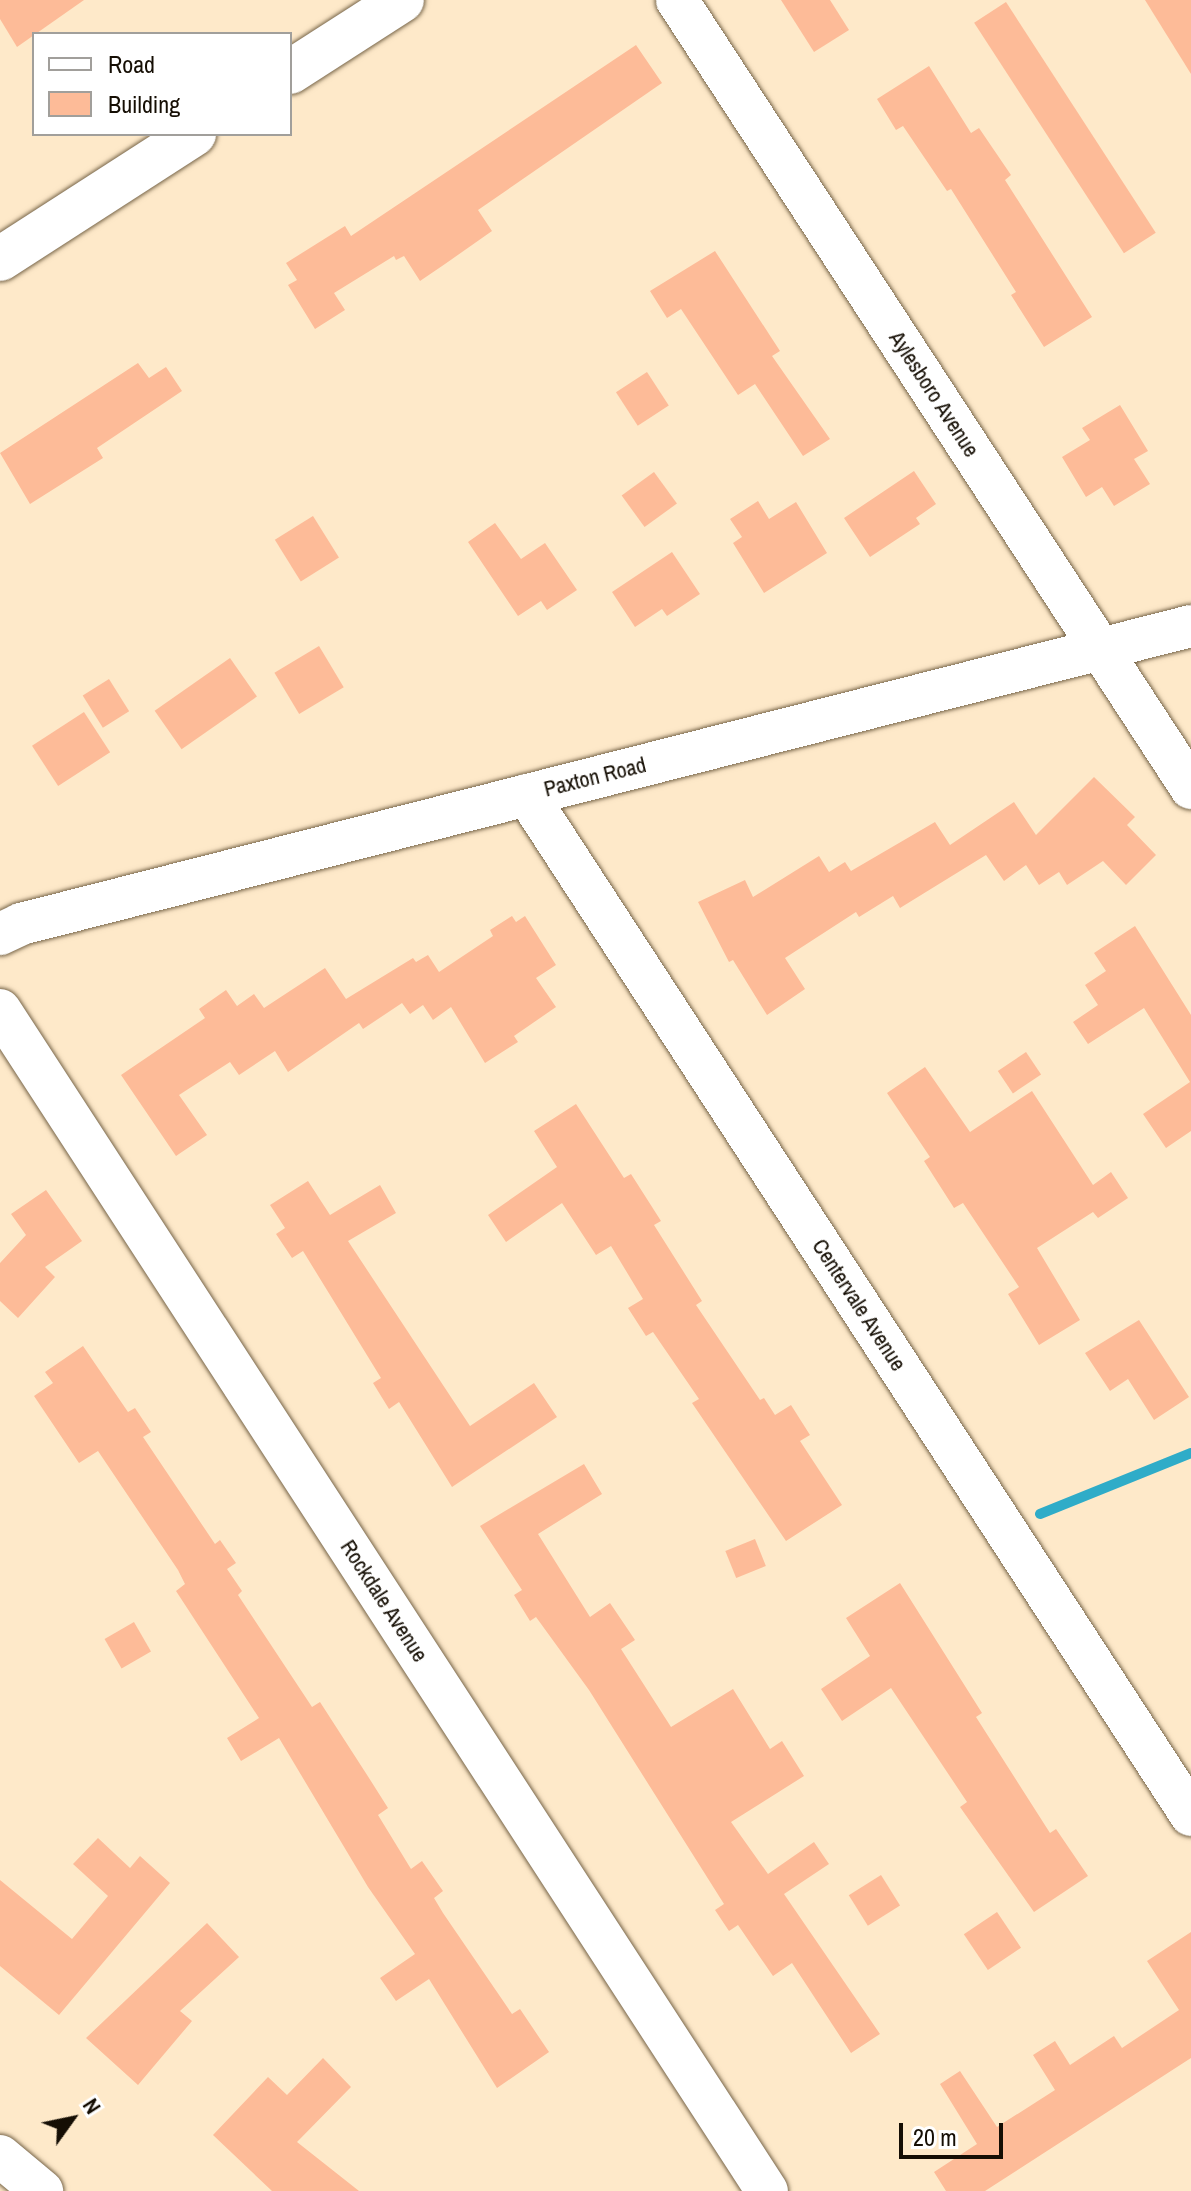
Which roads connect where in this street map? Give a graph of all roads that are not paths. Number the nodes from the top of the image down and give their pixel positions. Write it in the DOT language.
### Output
graph roads {
  1 [pos="402,0"];
  2 [pos="677,0"];
  3 [pos="292,71"];
  4 [pos="191,136"];
  5 [pos="0,259"];
  6 [pos="1191,626"];
  7 [pos="1100,649"];
  8 [pos="1191,788"];
  9 [pos="527,795"];
  10 [pos="0,934"];
  11 [pos="0,1010"];
  12 [pos="1191,1815"];
  13 [pos="0,2156"];
  14 [pos="42,2191"];
  15 [pos="767,2191"];
  1 -- 3 [label="street"];
  2 -- 7 [label="street, Aylesboro Avenue"];
  4 -- 5 [label="street"];
  6 -- 7 [label="street, Paxton Road"];
  7 -- 8 [label="street, Aylesboro Avenue"];
  7 -- 9 [label="street, Paxton Road"];
  9 -- 10 [label="street, Paxton Road"];
  9 -- 12 [label="street, Centervale Avenue"];
  11 -- 15 [label="street, Rockdale Avenue"];
  13 -- 14 [label="street"];
}
